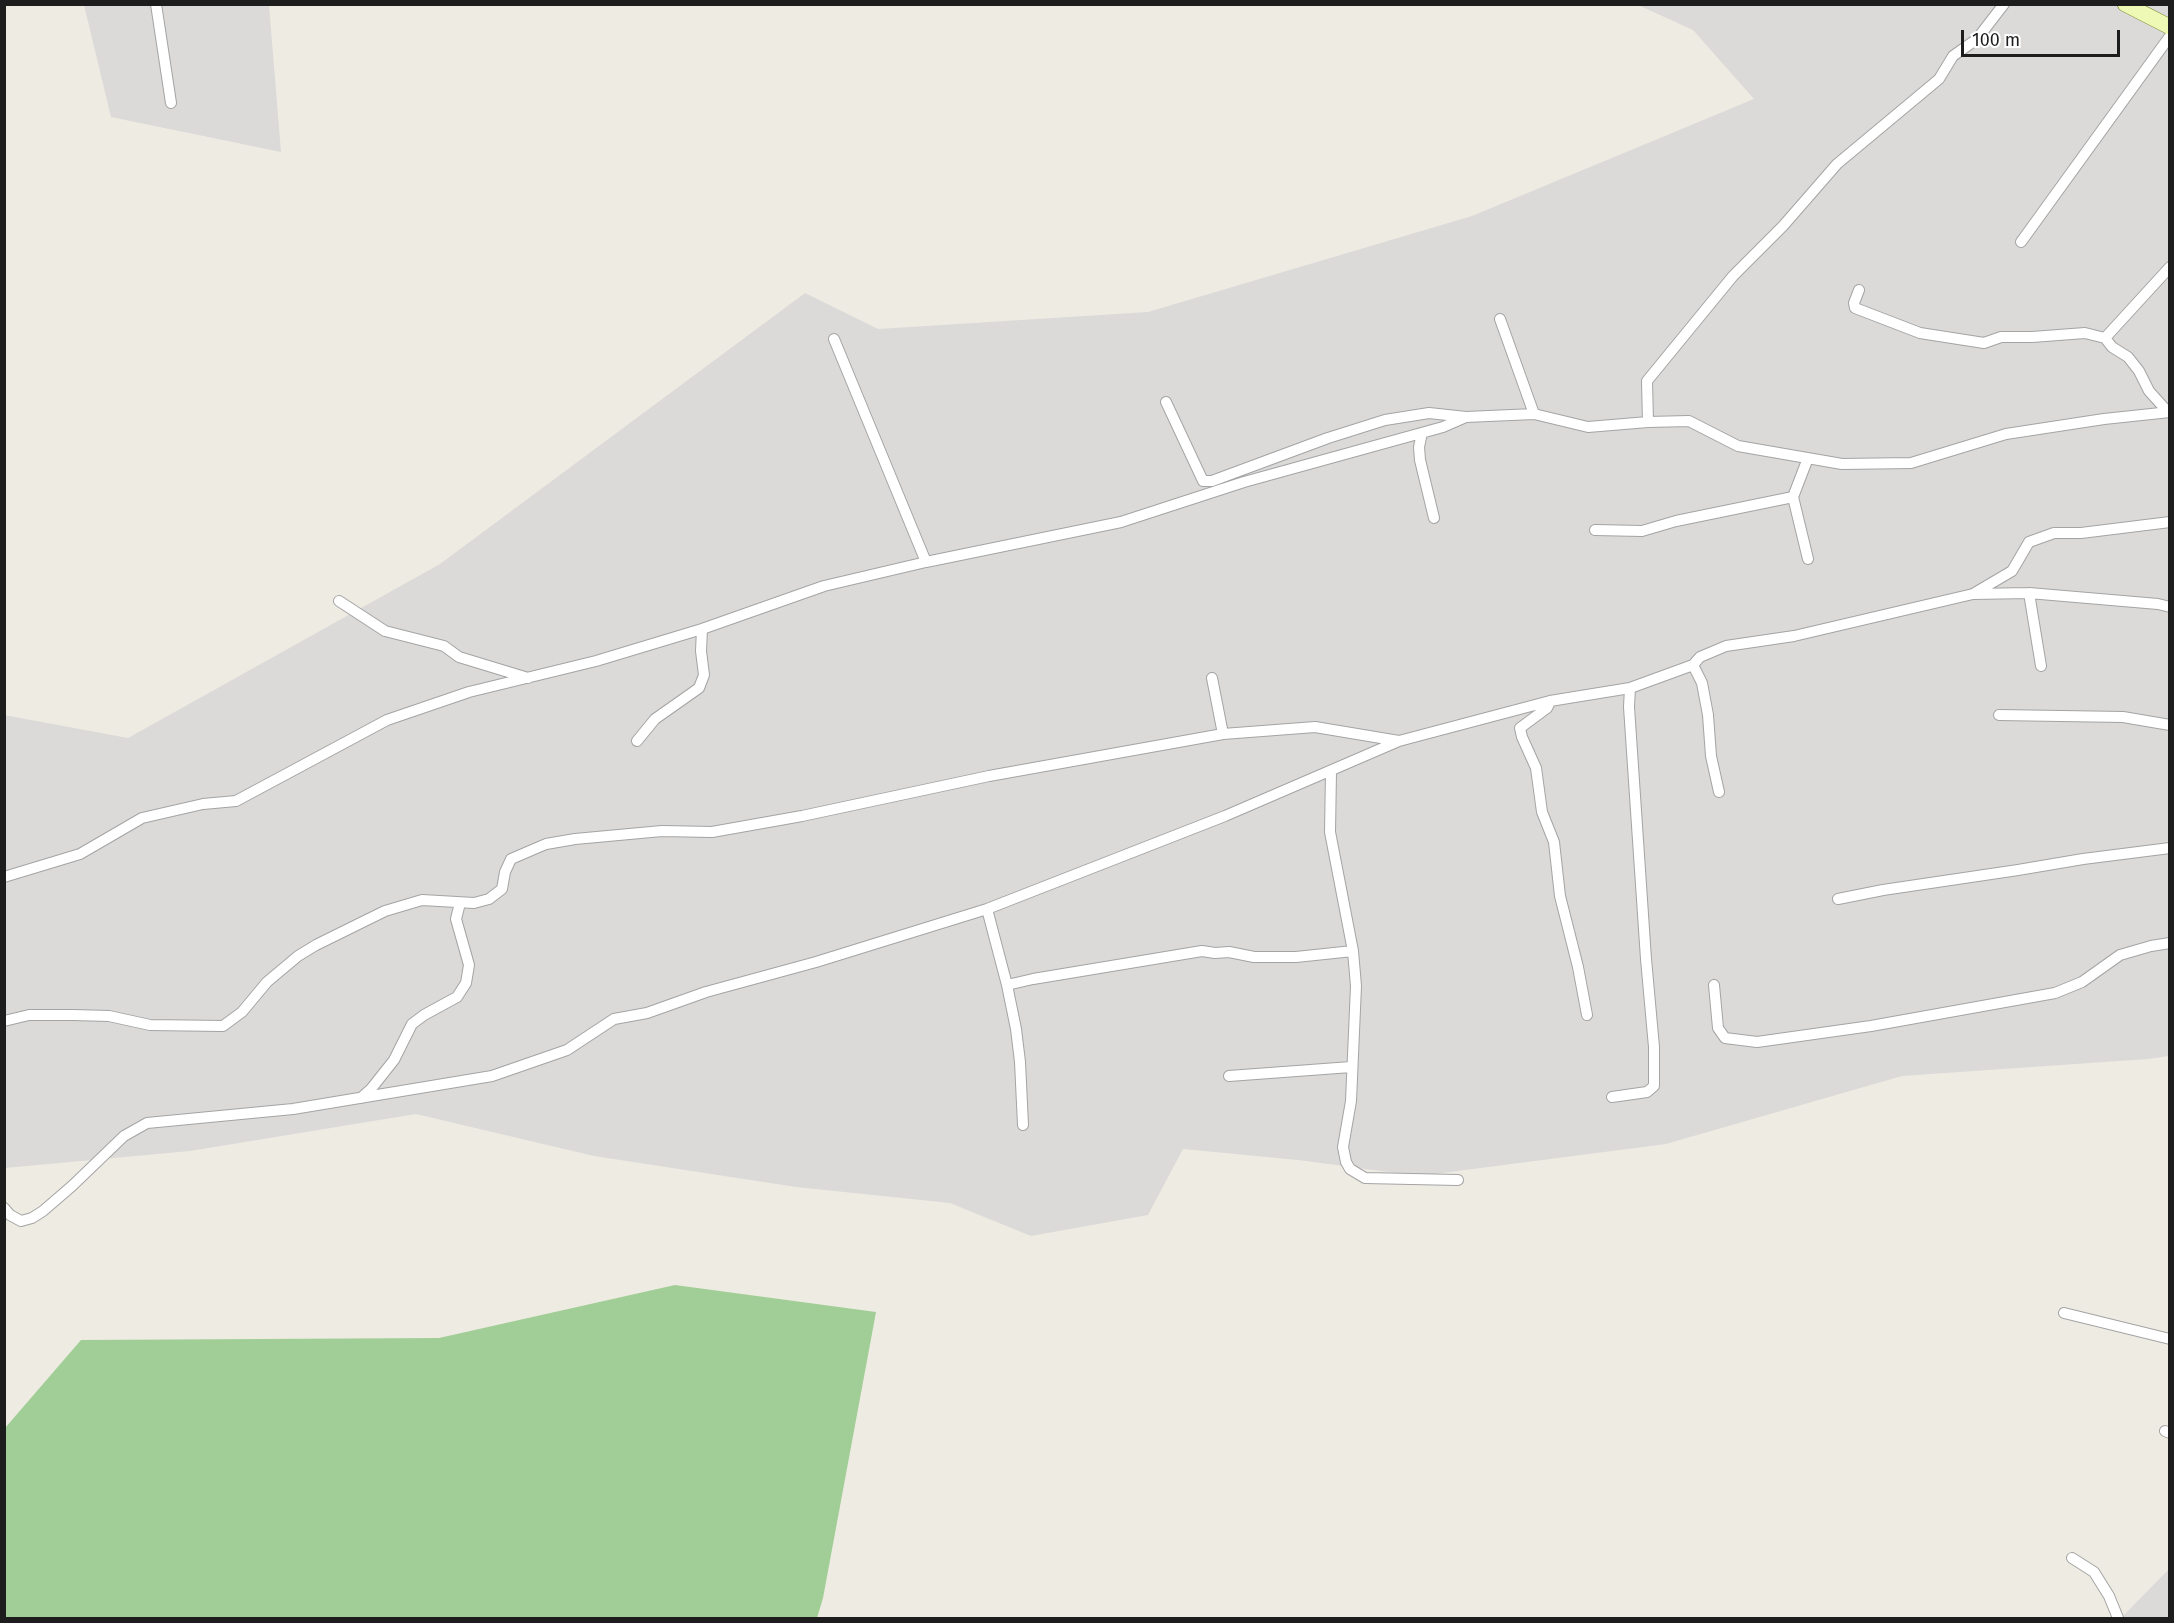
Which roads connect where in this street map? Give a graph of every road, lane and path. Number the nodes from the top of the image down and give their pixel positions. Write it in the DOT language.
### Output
graph roads {
  1 [pos="156,4"];
  2 [pos="2004,4"];
  3 [pos="2125,4"];
  4 [pos="2169,27"];
  5 [pos="2169,36"];
  6 [pos="171,103"];
  7 [pos="2021,242"];
  8 [pos="2169,267"];
  9 [pos="1859,290"];
  10 [pos="1500,319"];
  11 [pos="2105,338"];
  12 [pos="834,339"];
  13 [pos="1166,402"];
  14 [pos="2168,412"];
  15 [pos="1534,414"];
  16 [pos="1466,417"];
  17 [pos="1648,422"];
  18 [pos="1422,433"];
  19 [pos="1808,458"];
  20 [pos="1262,464"];
  21 [pos="1244,482"];
  22 [pos="1793,497"];
  23 [pos="1434,518"];
  24 [pos="2169,522"];
  25 [pos="1595,530"];
  26 [pos="1808,559"];
  27 [pos="926,562"];
  28 [pos="2029,593"];
  29 [pos="1973,594"];
  30 [pos="339,601"];
  31 [pos="2169,607"];
  32 [pos="702,629"];
  33 [pos="1693,665"];
  34 [pos="2041,666"];
  35 [pos="528,678"];
  36 [pos="1212,678"];
  37 [pos="1630,688"];
  38 [pos="1550,701"];
  39 [pos="1999,715"];
  40 [pos="2169,725"];
  41 [pos="1223,734"];
  42 [pos="637,741"];
  43 [pos="1399,741"];
  44 [pos="1330,772"];
  45 [pos="1719,792"];
  46 [pos="2169,848"];
  47 [pos="4,877"];
  48 [pos="1838,899"];
  49 [pos="460,903"];
  50 [pos="987,909"];
  51 [pos="2169,943"];
  52 [pos="1353,951"];
  53 [pos="1007,985"];
  54 [pos="1714,985"];
  55 [pos="1587,1014"];
  56 [pos="4,1021"];
  57 [pos="1351,1067"];
  58 [pos="1229,1076"];
  59 [pos="1612,1097"];
  60 [pos="360,1098"];
  61 [pos="1023,1125"];
  62 [pos="1458,1180"];
  63 [pos="4,1208"];
  64 [pos="2064,1313"];
  65 [pos="2169,1339"];
  66 [pos="2072,1558"];
  67 [pos="2118,1618"];
  1 -- 6 [label="street"];
  2 -- 17 [label="street"];
  3 -- 4 [label="main road"];
  5 -- 7 [label="street"];
  8 -- 11 [label="street"];
  9 -- 11 [label="street"];
  10 -- 15 [label="street"];
  11 -- 14 [label="street"];
  12 -- 27 [label="street"];
  13 -- 20 [label="street"];
  14 -- 19 [label="street"];
  15 -- 16 [label="street"];
  15 -- 17 [label="street"];
  16 -- 18 [label="street"];
  16 -- 20 [label="street"];
  17 -- 19 [label="street"];
  18 -- 21 [label="street"];
  18 -- 23 [label="street"];
  19 -- 22 [label="street"];
  20 -- 21 [label="street"];
  21 -- 27 [label="street"];
  22 -- 25 [label="street"];
  22 -- 26 [label="street"];
  24 -- 29 [label="street"];
  27 -- 32 [label="street"];
  28 -- 29 [label="street"];
  28 -- 31 [label="street"];
  28 -- 34 [label="street"];
  29 -- 33 [label="street"];
  30 -- 35 [label="street"];
  32 -- 35 [label="street"];
  32 -- 42 [label="street"];
  33 -- 37 [label="street"];
  33 -- 45 [label="street"];
  35 -- 47 [label="street"];
  36 -- 41 [label="street"];
  37 -- 38 [label="street"];
  37 -- 59 [label="street"];
  38 -- 43 [label="street"];
  38 -- 55 [label="street"];
  39 -- 40 [label="street"];
  41 -- 43 [label="street"];
  41 -- 49 [label="street"];
  43 -- 44 [label="street"];
  44 -- 50 [label="street"];
  44 -- 52 [label="street"];
  46 -- 48 [label="street"];
  49 -- 56 [label="street"];
  49 -- 60 [label="street"];
  50 -- 53 [label="street"];
  50 -- 60 [label="street"];
  51 -- 54 [label="street"];
  52 -- 53 [label="street"];
  52 -- 57 [label="street"];
  53 -- 61 [label="street"];
  57 -- 58 [label="street"];
  57 -- 62 [label="street"];
  60 -- 63 [label="street"];
  64 -- 65 [label="street"];
  66 -- 67 [label="street"];
}
